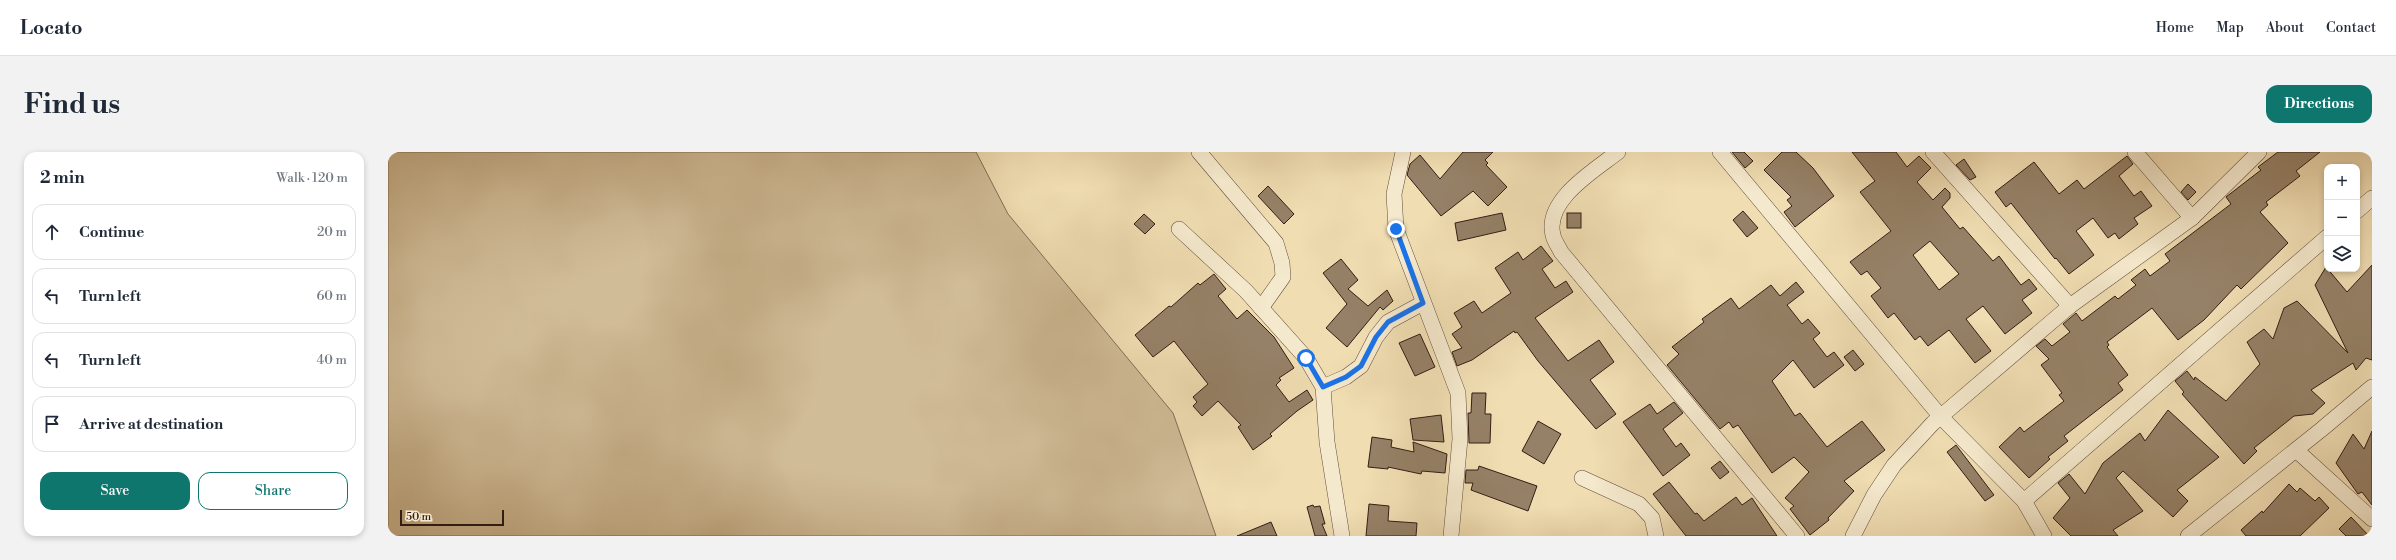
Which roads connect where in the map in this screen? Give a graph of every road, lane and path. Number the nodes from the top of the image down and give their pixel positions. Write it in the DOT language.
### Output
graph roads {
  1 [pos="1199,152"];
  2 [pos="1403,152"];
  3 [pos="1618,152"];
  4 [pos="1720,152"];
  5 [pos="1933,152"];
  6 [pos="2135,152"];
  7 [pos="2259,152"];
  8 [pos="2372,198"];
  9 [pos="2360,208"];
  10 [pos="2192,218"];
  11 [pos="1179,229"];
  12 [pos="2324,240"];
  13 [pos="1423,303"];
  14 [pos="2070,306"];
  15 [pos="1261,308"];
  16 [pos="2372,386"];
  17 [pos="1323,387"];
  18 [pos="1941,417"];
  19 [pos="2296,450"];
  20 [pos="1582,478"];
  21 [pos="2024,501"];
  22 [pos="2372,519"];
  23 [pos="1342,536"];
  24 [pos="1451,536"];
  25 [pos="1656,536"];
  26 [pos="1797,536"];
  27 [pos="1854,536"];
  28 [pos="2044,536"];
  29 [pos="2188,536"];
  1 -- 15 [label="street"];
  2 -- 13 [label="street"];
  3 -- 26 [label="street"];
  4 -- 18 [label="street"];
  5 -- 14 [label="street"];
  6 -- 10 [label="street"];
  7 -- 10 [label="street"];
  8 -- 9 [label="street"];
  10 -- 14 [label="street"];
  11 -- 15 [label="street"];
  12 -- 21 [label="street"];
  13 -- 17 [label="street"];
  13 -- 24 [label="street"];
  14 -- 18 [label="street"];
  15 -- 17 [label="street"];
  16 -- 19 [label="street"];
  17 -- 23 [label="street"];
  18 -- 21 [label="street"];
  18 -- 27 [label="street"];
  19 -- 22 [label="street"];
  19 -- 29 [label="street"];
  20 -- 25 [label="street"];
  21 -- 28 [label="street"];
}
